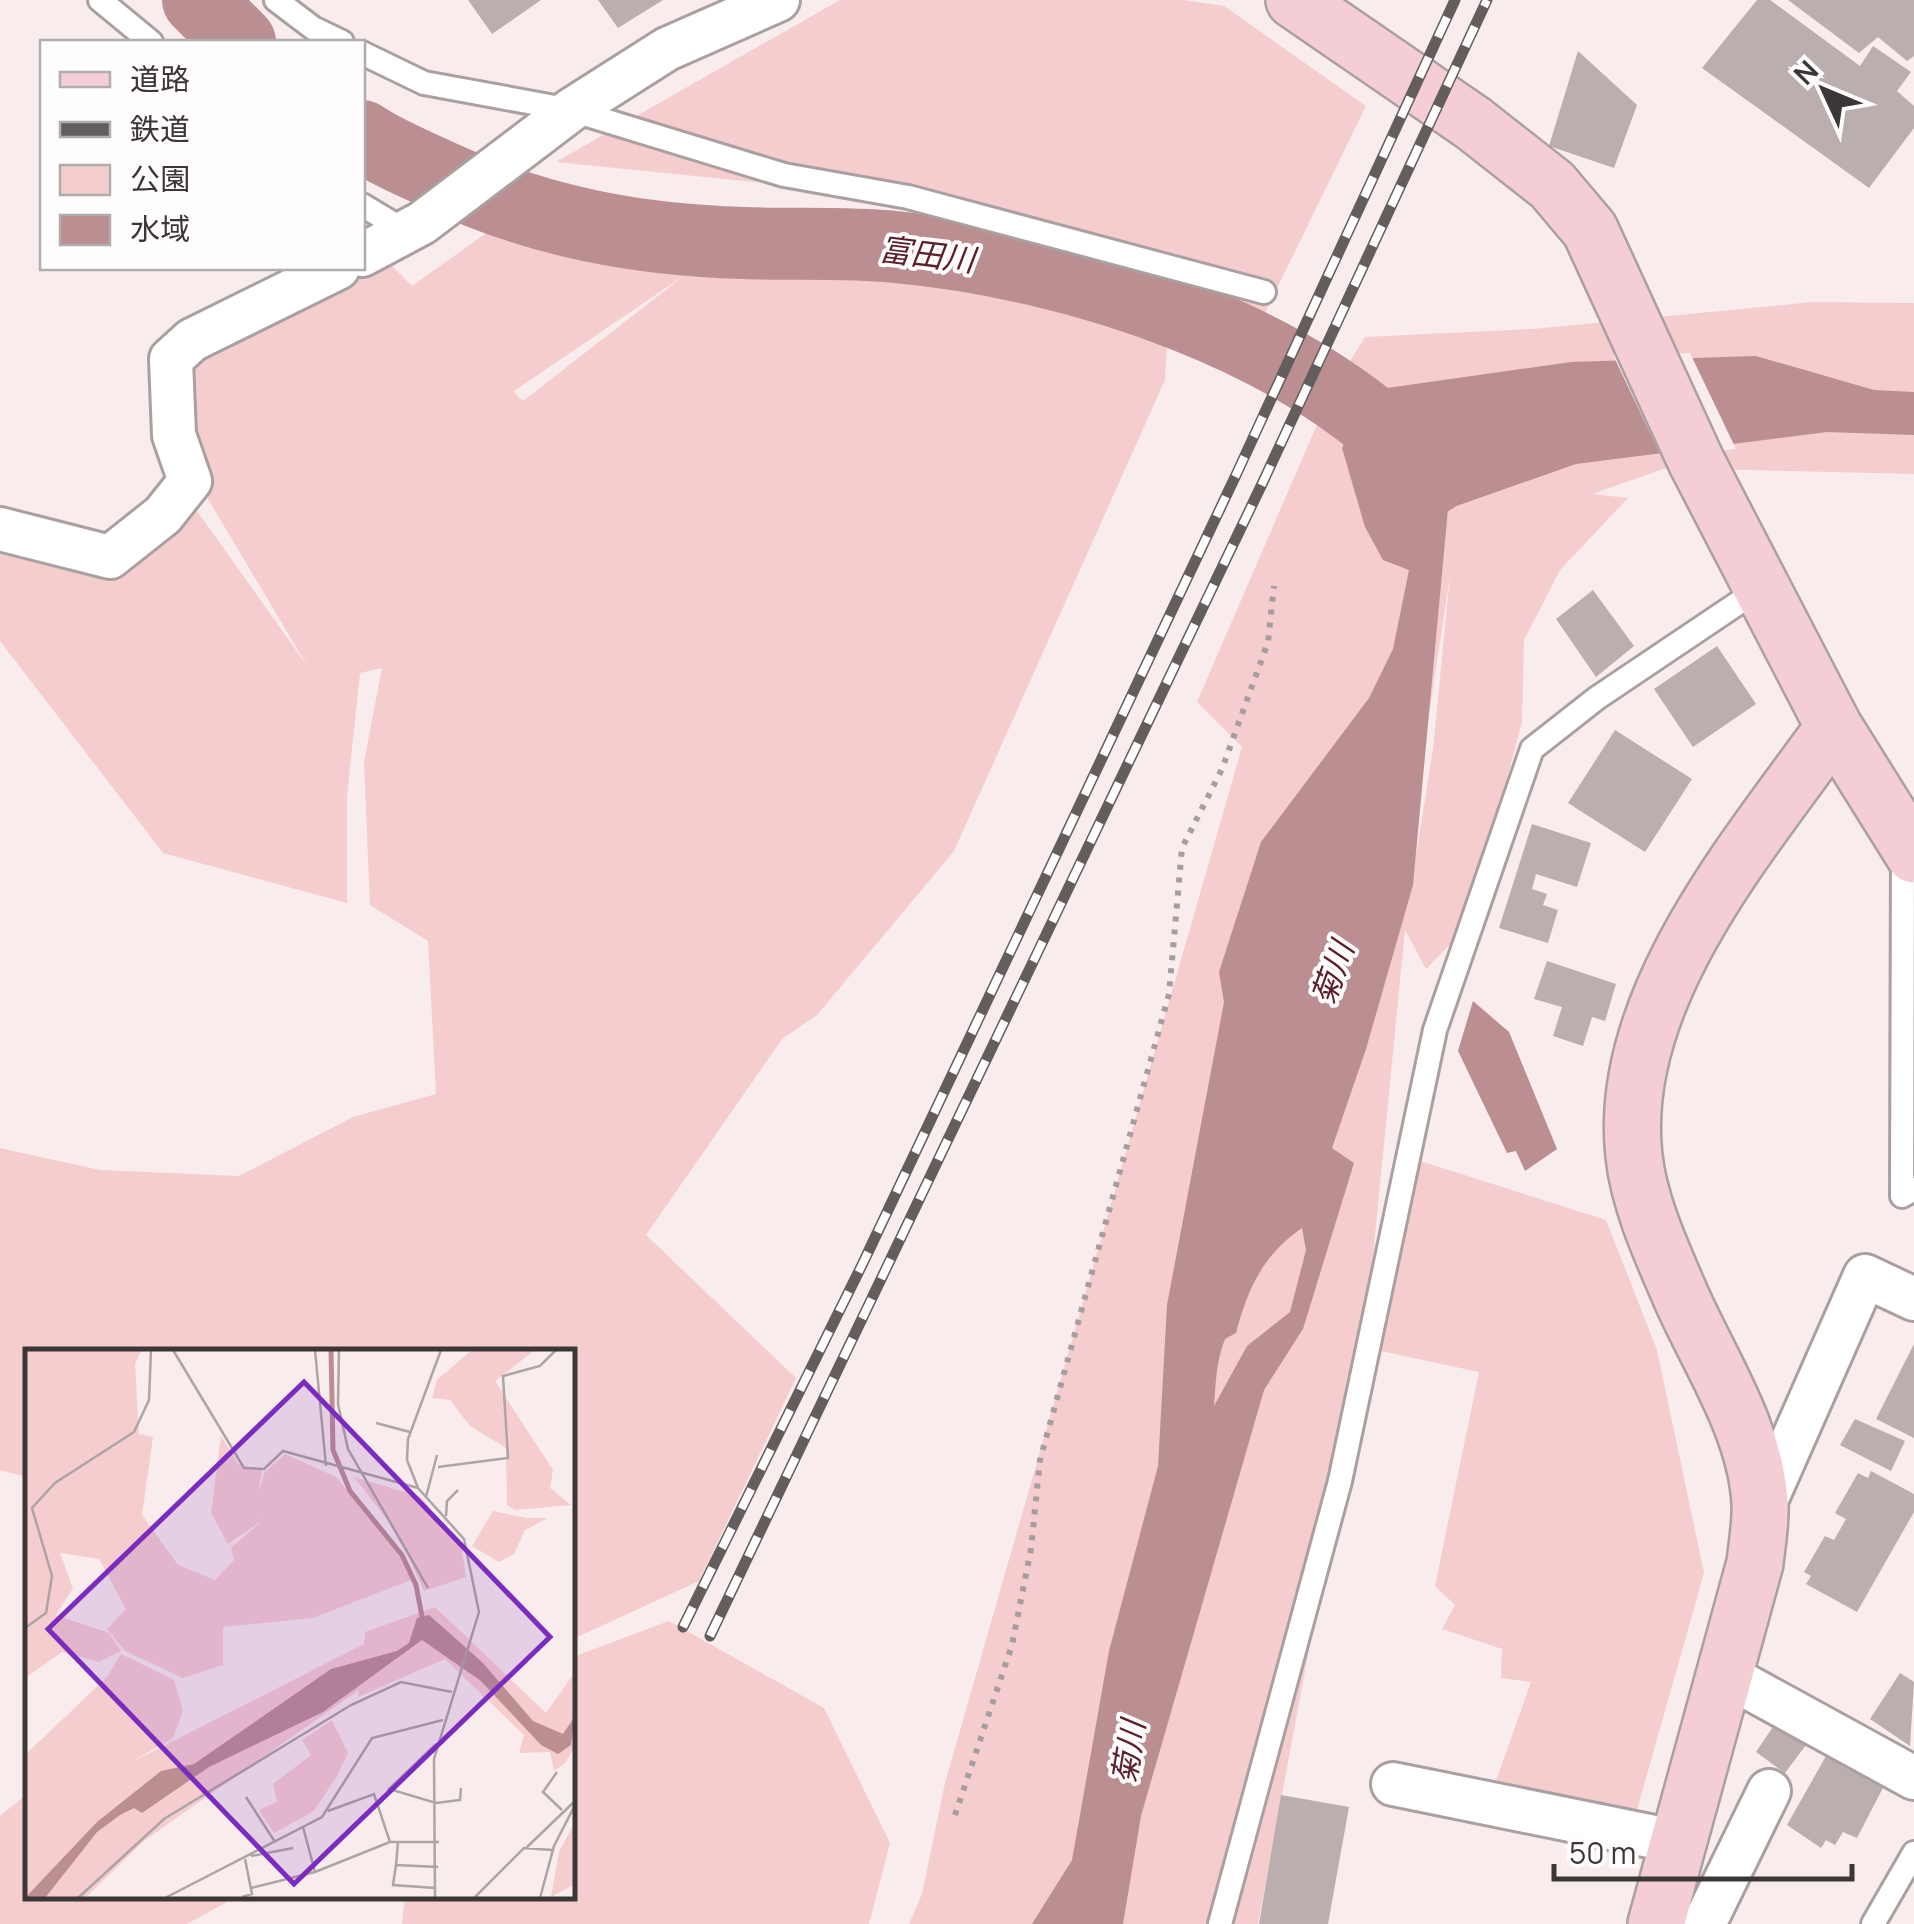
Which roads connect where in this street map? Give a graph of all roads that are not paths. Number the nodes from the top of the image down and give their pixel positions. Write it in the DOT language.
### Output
graph roads {
  1 [pos="100,0"];
  2 [pos="276,0"];
  3 [pos="778,0"];
  4 [pos="1294,0"];
  5 [pos="149,40"];
  6 [pos="338,40"];
  7 [pos="365,54"];
  8 [pos="571,110"];
  9 [pos="365,206"];
  10 [pos="415,228"];
  11 [pos="365,253"];
  12 [pos="334,270"];
  13 [pos="1264,292"];
  14 [pos="0,529"];
  15 [pos="1762,587"];
  16 [pos="1834,726"];
  17 [pos="1908,846"];
  18 [pos="1914,1189"];
  19 [pos="1914,1298"];
  20 [pos="1759,1517"];
  21 [pos="1724,1674"];
  22 [pos="1914,1778"];
  23 [pos="1393,1784"];
  24 [pos="1769,1791"];
  25 [pos="1679,1842"];
  26 [pos="1914,1853"];
  27 [pos="1876,1923"];
  28 [pos="1220,1924"];
  29 [pos="1656,1924"];
  30 [pos="1704,1924"];
  1 -- 5 [label="lane"];
  2 -- 6 [label="lane"];
  3 -- 8 [label="street"];
  4 -- 15 [label="street"];
  7 -- 8 [label="lane"];
  8 -- 10 [label="street"];
  8 -- 13 [label="lane"];
  9 -- 10 [label="lane"];
  10 -- 11 [label="street"];
  12 -- 14 [label="street"];
  15 -- 16 [label="street"];
  15 -- 28 [label="lane"];
  16 -- 17 [label="street"];
  16 -- 20 [label="street"];
  17 -- 18 [label="lane"];
  19 -- 20 [label="street"];
  20 -- 21 [label="street"];
  21 -- 22 [label="street"];
  21 -- 25 [label="street"];
  23 -- 25 [label="street"];
  24 -- 30 [label="street"];
  25 -- 29 [label="street"];
  26 -- 27 [label="lane"];
}
